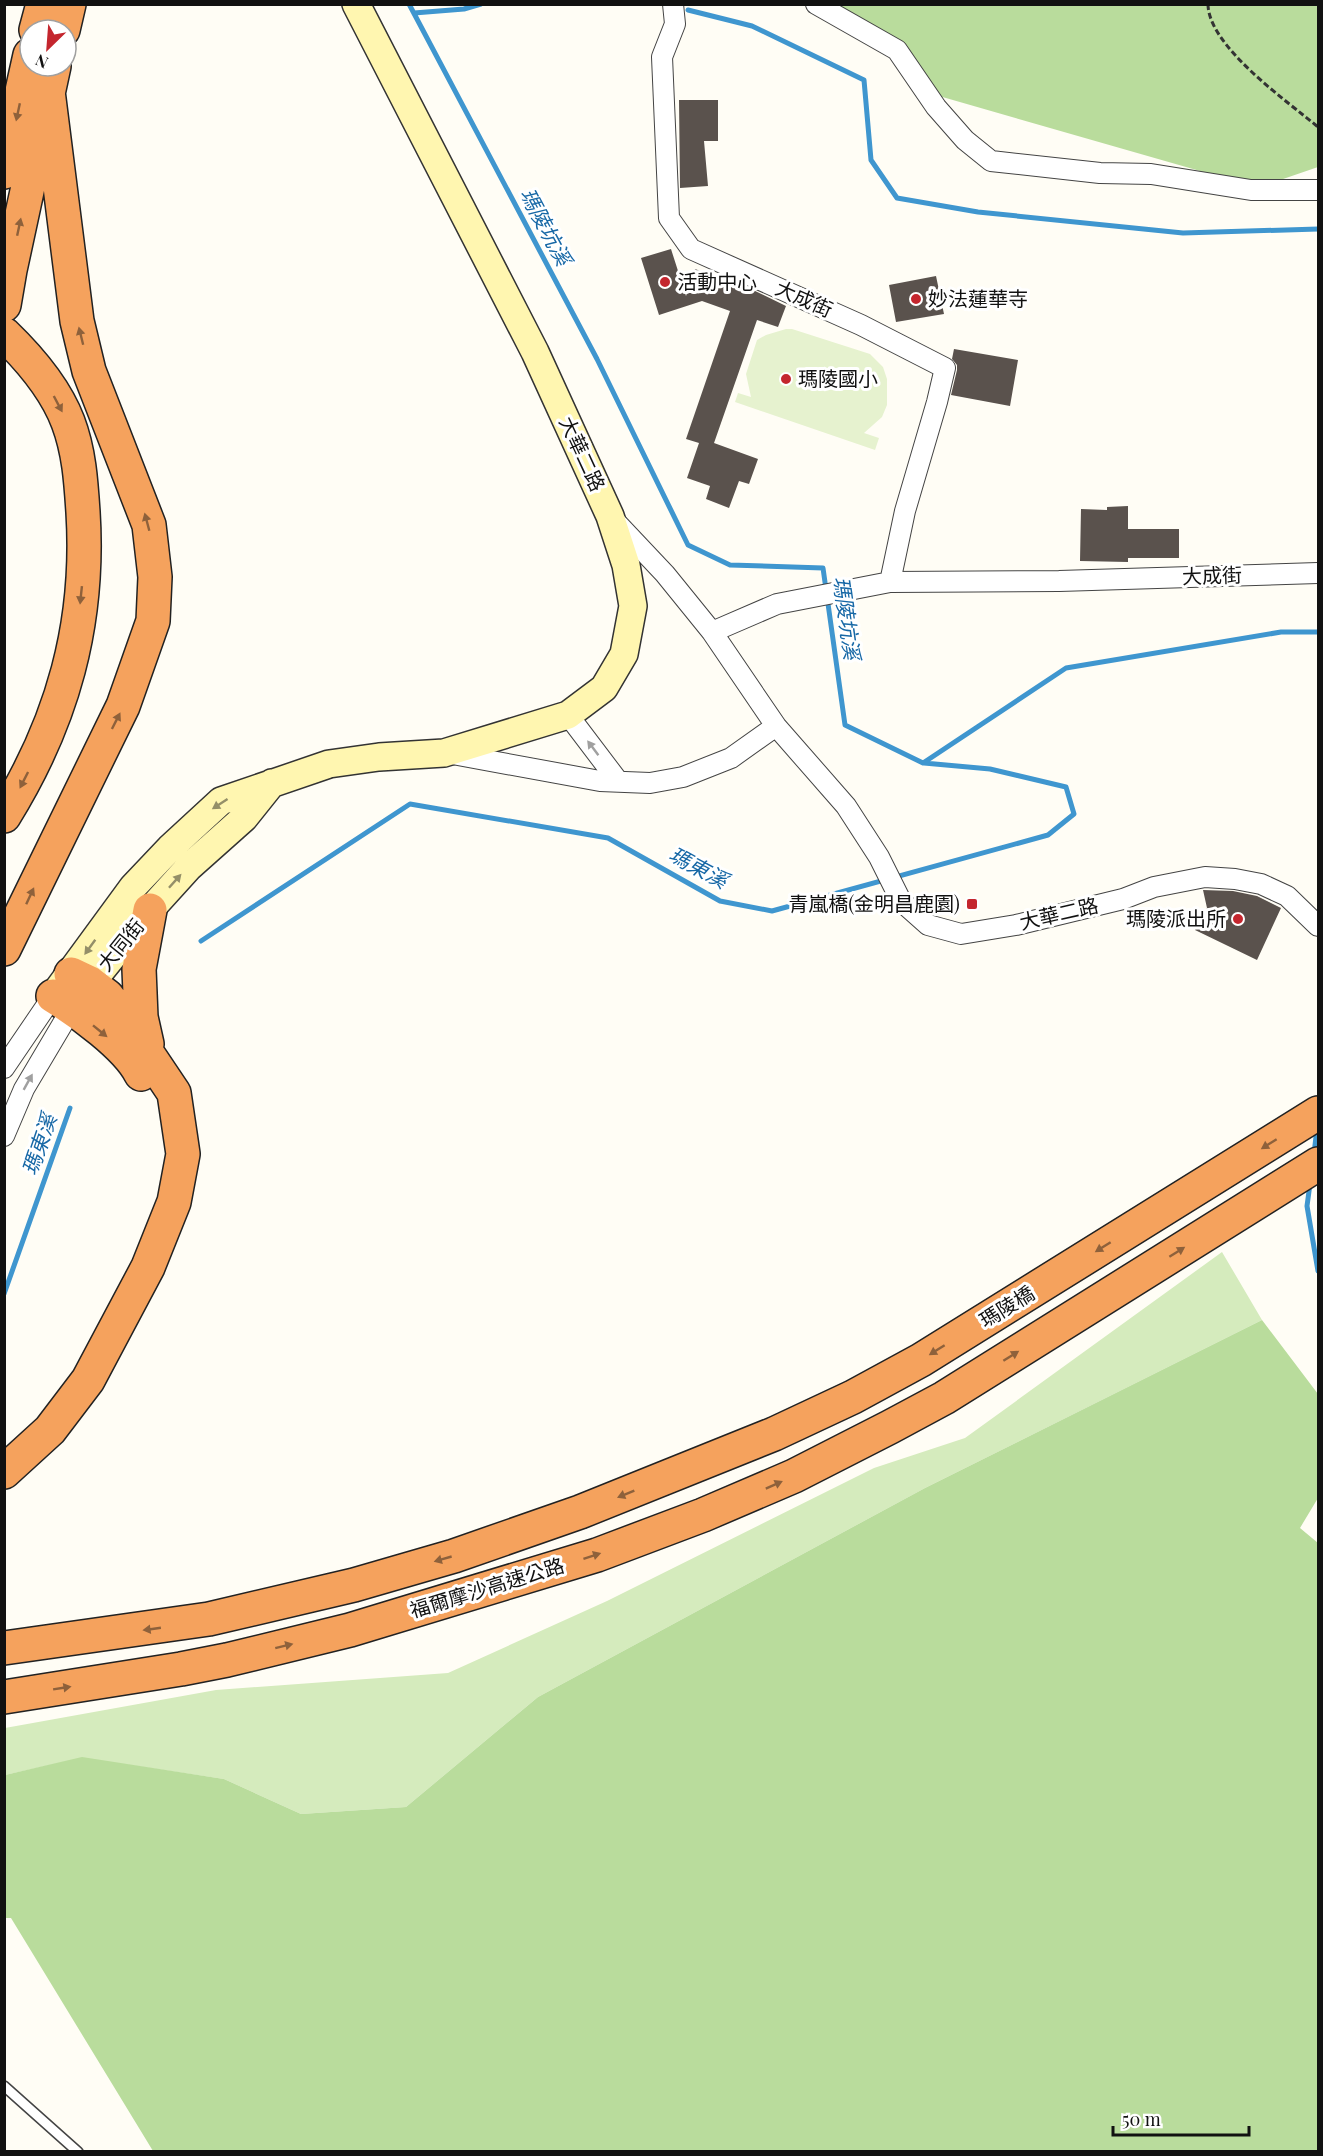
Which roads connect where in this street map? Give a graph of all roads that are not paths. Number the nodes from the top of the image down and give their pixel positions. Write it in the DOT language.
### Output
graph roads {
  1 [pos="356,4"];
  2 [pos="673,4"];
  3 [pos="816,4"];
  4 [pos="25,78"];
  5 [pos="51,78"];
  6 [pos="4,172"];
  7 [pos="1318,190"];
  8 [pos="4,305"];
  9 [pos="4,334"];
  10 [pos="610,516"];
  11 [pos="1318,573"];
  12 [pos="890,582"];
  13 [pos="712,632"];
  14 [pos="568,715"];
  15 [pos="776,726"];
  16 [pos="444,753"];
  17 [pos="274,781"];
  18 [pos="618,782"];
  19 [pos="4,816"];
  20 [pos="150,910"];
  21 [pos="1318,926"];
  22 [pos="4,949"];
  23 [pos="72,990"];
  24 [pos="149,1054"];
  25 [pos="4,1068"];
  26 [pos="1318,1113"];
  27 [pos="4,1136"];
  28 [pos="1318,1164"];
  29 [pos="6,1441"];
  30 [pos="4,1472"];
  31 [pos="681,1472"];
  32 [pos="4,1648"];
  33 [pos="4,1696"];
  34 [pos="4,2086"];
  35 [pos="78,2151"];
  1 -- 10 [label="street, 大華二路"];
  2 -- 12 [label="street, 大成街"];
  3 -- 7 [label="street"];
  4 -- 6 [label="highway, one-way"];
  8 -- 5 [label="highway, one-way"];
  22 -- 5 [label="highway, one-way"];
  9 -- 19 [label="highway, one-way"];
  10 -- 13 [label="street, 大華二路"];
  10 -- 14 [label="street, 大同街"];
  11 -- 12 [label="street, 大成街"];
  12 -- 13 [label="street, 大成街"];
  13 -- 15 [label="street, 大華二路"];
  14 -- 16 [label="street, 大同街"];
  18 -- 14 [label="street, one-way"];
  15 -- 18 [label="street"];
  15 -- 21 [label="street, 大華二路"];
  16 -- 17 [label="street, 大同街"];
  16 -- 18 [label="street"];
  20 -- 17 [label="street, 大同街, one-way"];
  17 -- 23 [label="street, 大同街, one-way"];
  20 -- 23 [label="street, 大同街"];
  20 -- 24 [label="highway"];
  23 -- 24 [label="highway"];
  23 -- 25 [label="street, 大同街"];
  27 -- 23 [label="street, 大同街, one-way"];
  23 -- 29 [label="highway, one-way"];
  24 -- 30 [label="highway"];
  26 -- 31 [label="highway, 瑪陵橋, one-way"];
  33 -- 28 [label="highway, 福爾摩沙高速公路, one-way"];
  31 -- 32 [label="highway, 福爾摩沙高速公路, one-way"];
  34 -- 35 [label="lane"];
}
